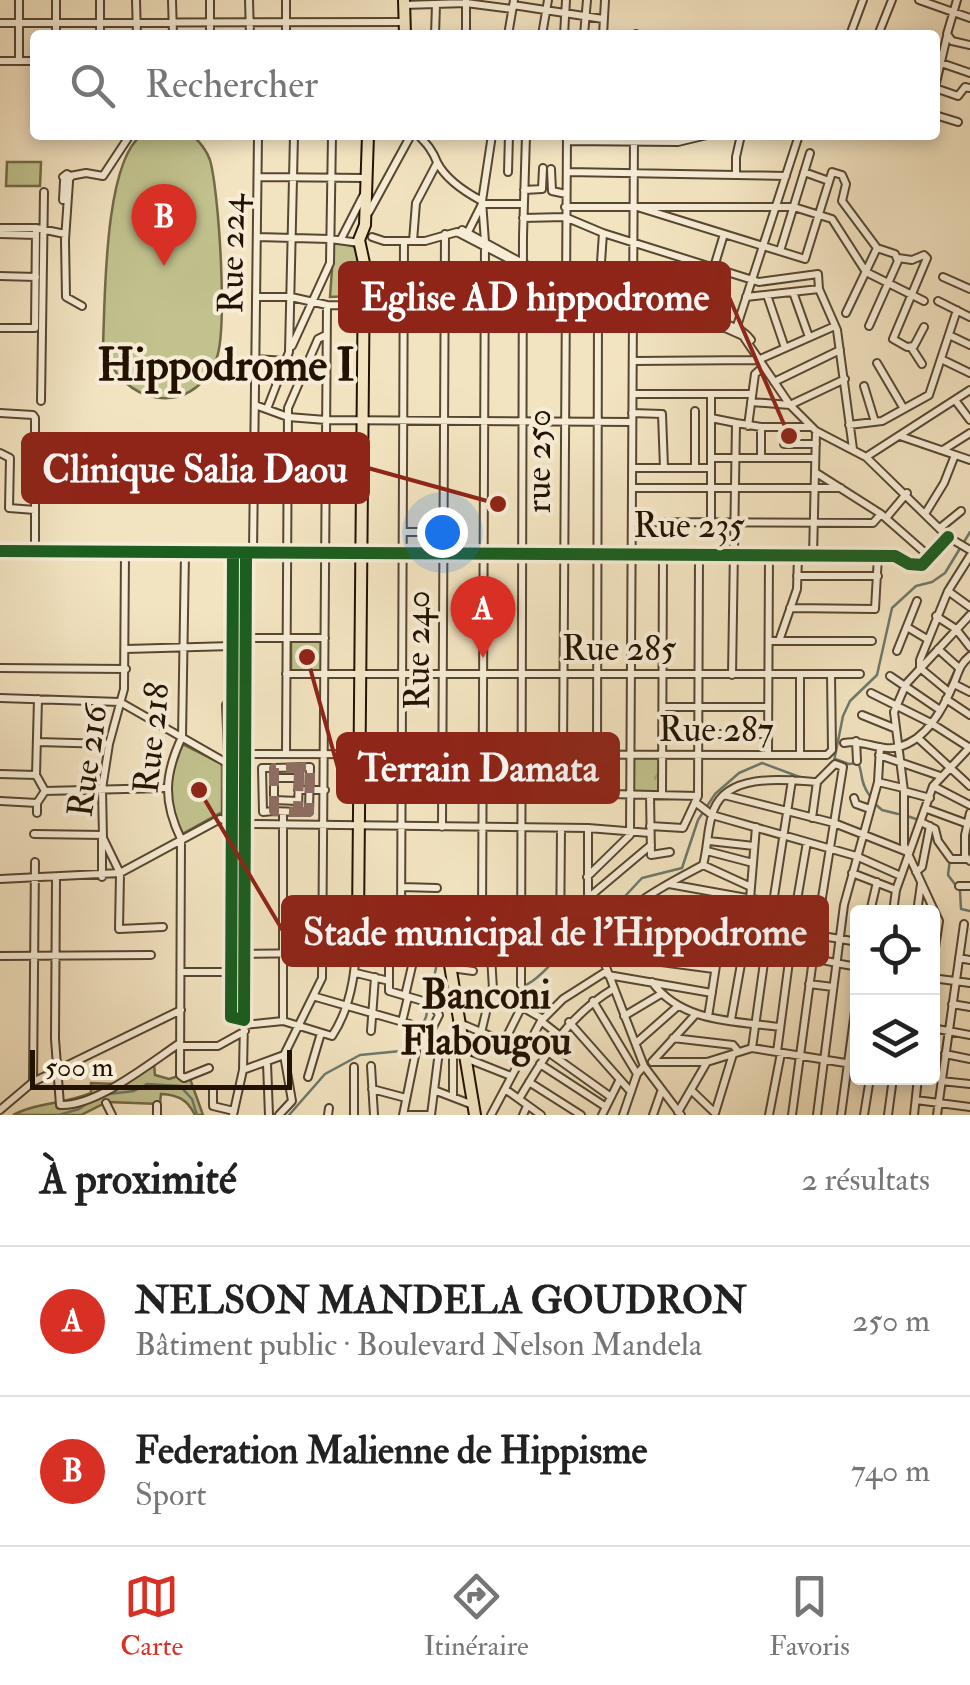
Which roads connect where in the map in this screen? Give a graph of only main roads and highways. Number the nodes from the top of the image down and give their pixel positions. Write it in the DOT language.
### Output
graph roads {
  1 [pos="404,2"];
  2 [pos="404,30"];
  3 [pos="369,140"];
  4 [pos="368,183"];
  5 [pos="363,240"];
  6 [pos="474,1110"];
  1 -- 2 [label="main road"];
  3 -- 4 [label="main road"];
  4 -- 5 [label="main road"];
  4 -- 5 [label="main road"];
  5 -- 6 [label="main road"];
}
